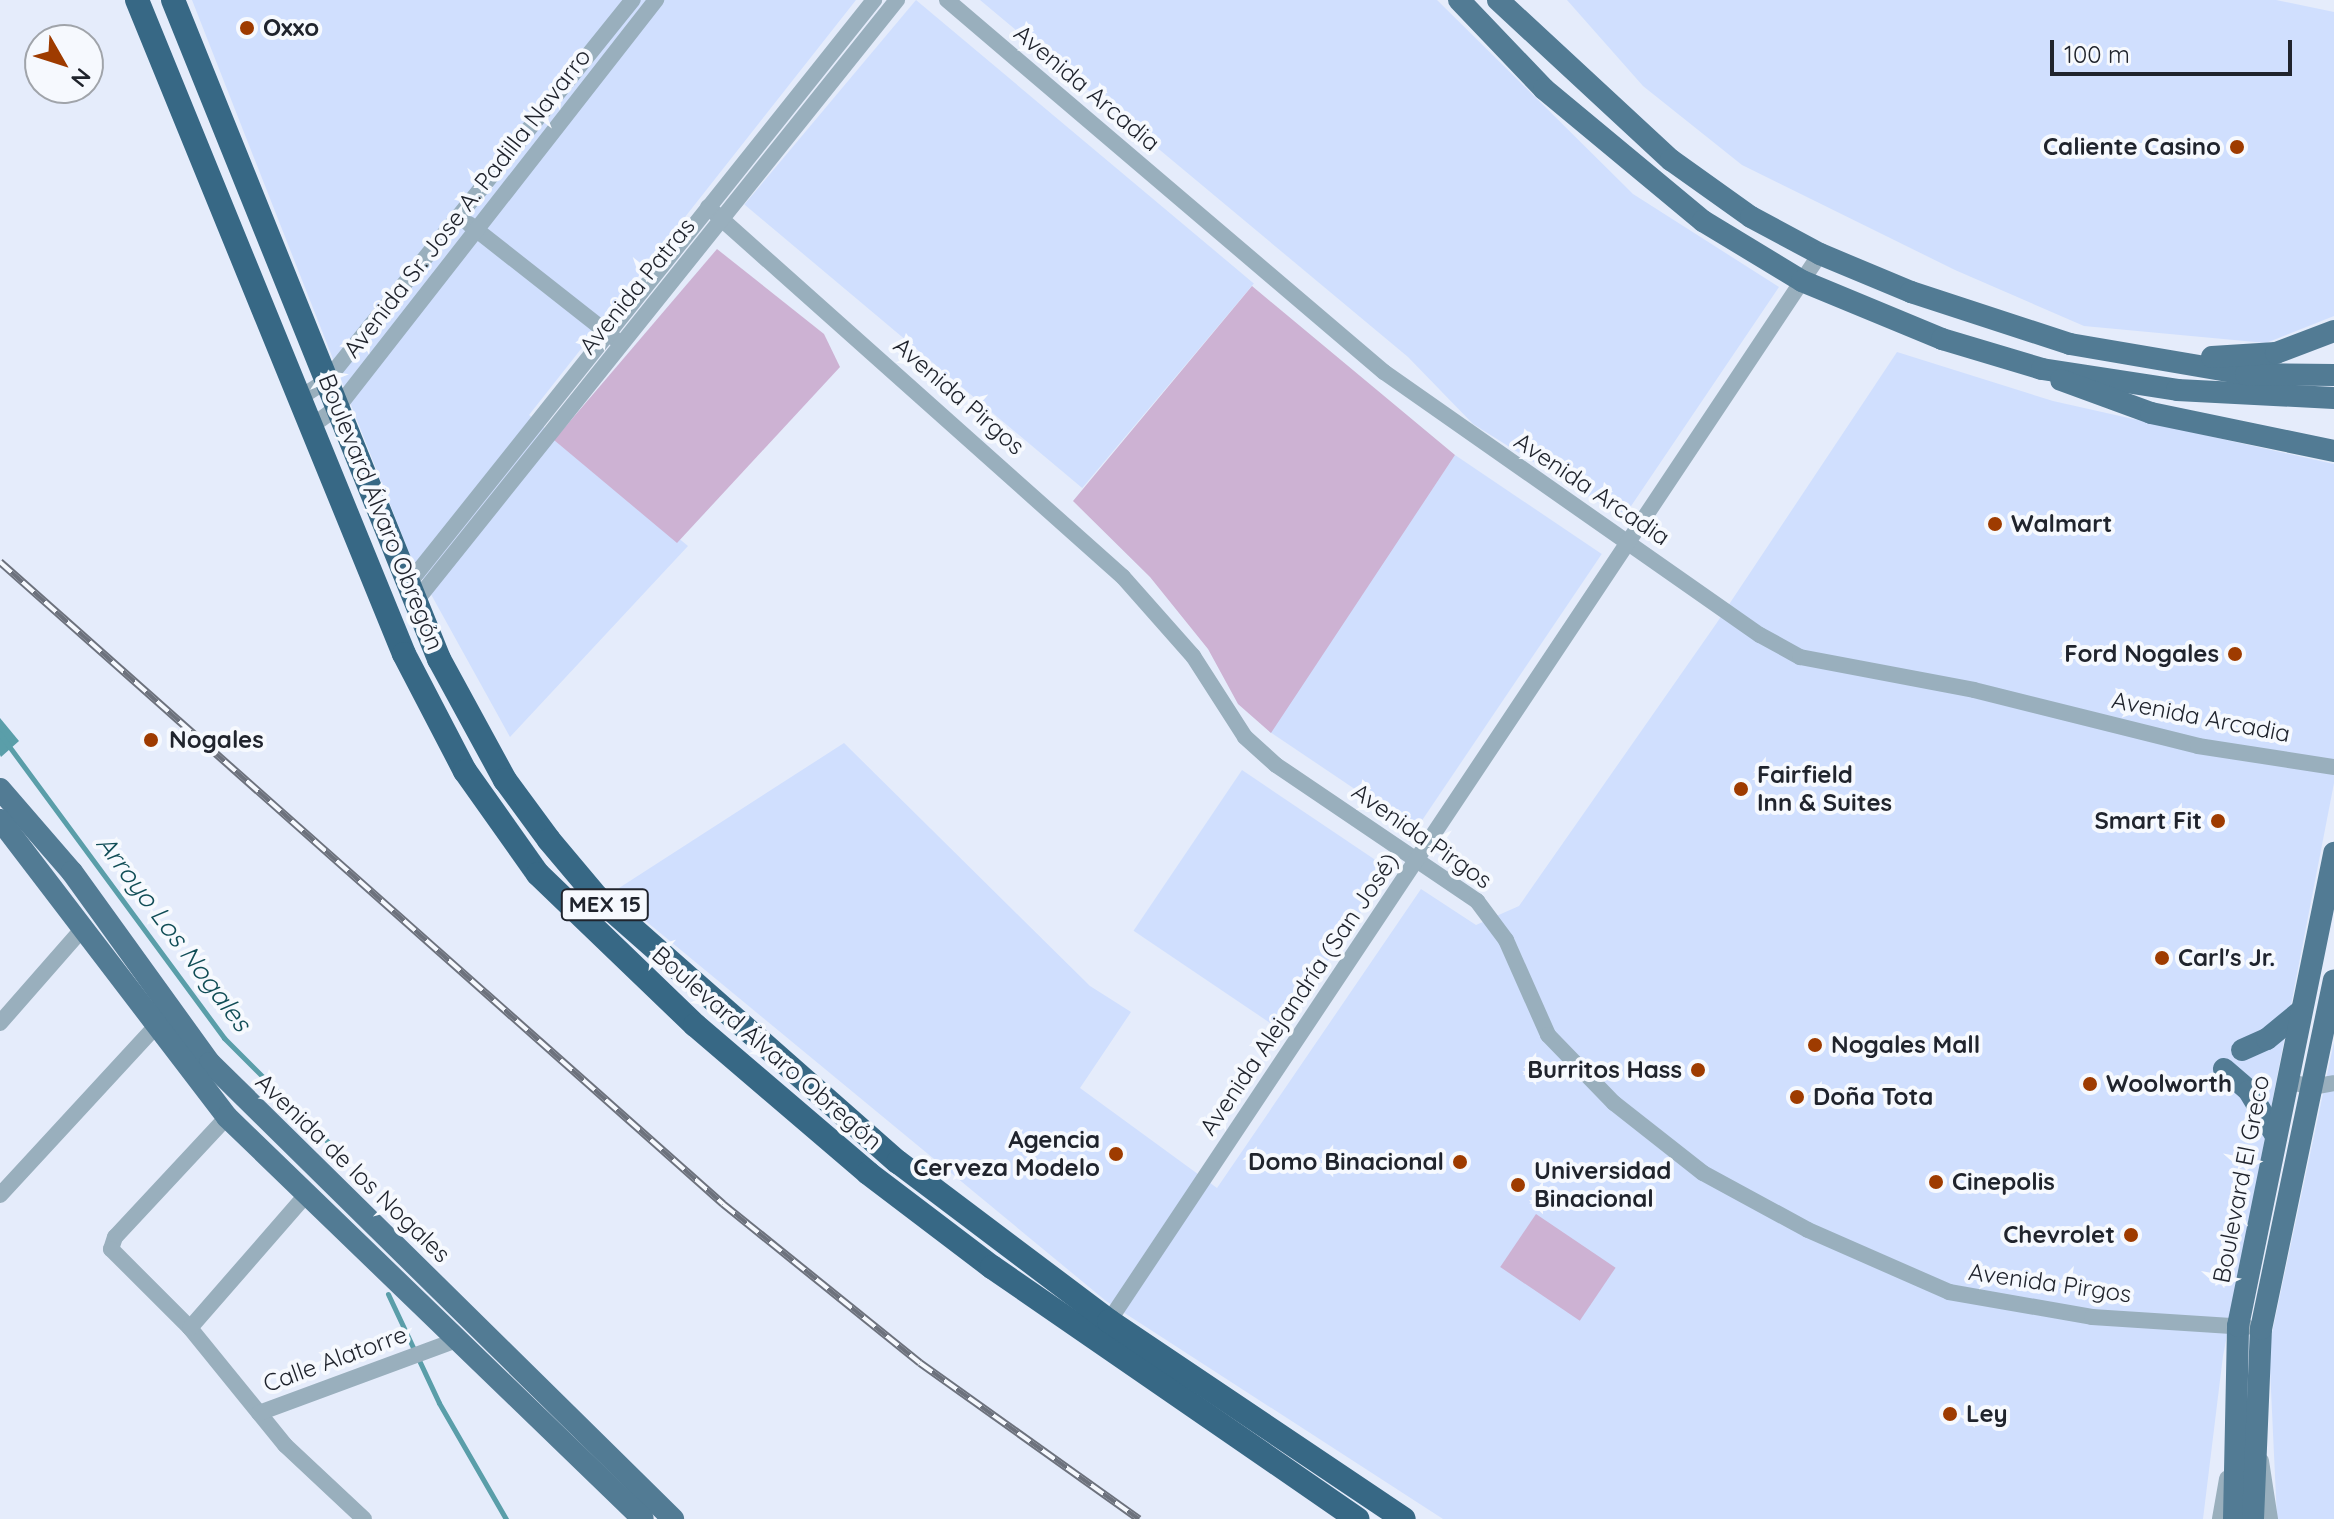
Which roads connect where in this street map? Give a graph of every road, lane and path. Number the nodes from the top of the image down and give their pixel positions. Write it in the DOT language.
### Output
graph roads {
  1 [pos="137,0"];
  2 [pos="173,0"];
  3 [pos="633,0"];
  4 [pos="656,0"];
  5 [pos="874,0"];
  6 [pos="897,0"];
  7 [pos="947,0"];
  8 [pos="1459,0"];
  9 [pos="1498,0"];
  10 [pos="151,35"];
  11 [pos="218,109"];
  12 [pos="216,196"];
  13 [pos="708,207"];
  14 [pos="460,216"];
  15 [pos="722,218"];
  16 [pos="477,230"];
  17 [pos="1820,254"];
  18 [pos="1802,281"];
  19 [pos="2334,331"];
  20 [pos="606,332"];
  21 [pos="621,345"];
  22 [pos="2139,356"];
  23 [pos="2042,369"];
  24 [pos="2334,375"];
  25 [pos="327,380"];
  26 [pos="2334,398"];
  27 [pos="298,399"];
  28 [pos="338,407"];
  29 [pos="309,428"];
  30 [pos="2334,451"];
  31 [pos="1629,543"];
  32 [pos="412,592"];
  33 [pos="2334,767"];
  34 [pos="0,789"];
  35 [pos="0,820"];
  36 [pos="2334,853"];
  37 [pos="1419,858"];
  38 [pos="84,927"];
  39 [pos="2334,981"];
  40 [pos="2301,1011"];
  41 [pos="0,1023"];
  42 [pos="155,1027"];
  43 [pos="2242,1050"];
  44 [pos="2224,1069"];
  45 [pos="2288,1071"];
  46 [pos="2324,1079"];
  47 [pos="227,1117"];
  48 [pos="2276,1136"];
  49 [pos="307,1194"];
  50 [pos="0,1195"];
  51 [pos="1109,1321"];
  52 [pos="2238,1326"];
  53 [pos="190,1328"];
  54 [pos="2261,1329"];
  55 [pos="456,1340"];
  56 [pos="259,1413"];
  57 [pos="2254,1431"];
  58 [pos="2234,1442"];
  59 [pos="355,1516"];
  60 [pos="643,1519"];
  61 [pos="673,1519"];
  62 [pos="1357,1519"];
  63 [pos="1404,1519"];
  64 [pos="2220,1519"];
  65 [pos="2234,1519"];
  66 [pos="2253,1519"];
  67 [pos="2270,1519"];
  1 -- 10 [label="highway, Boulevard Álvaro Obregón / MEX 15"];
  2 -- 11 [label="highway, Boulevard Álvaro Obregón / MEX 15"];
  3 -- 14 [label="street, Avenida Sr. Jose A. Padilla Navarro"];
  4 -- 16 [label="street, Avenida Sr. Jose A. Padilla Navarro"];
  5 -- 13 [label="street, Avenida Patras"];
  6 -- 15 [label="street, Avenida Patras"];
  7 -- 31 [label="street, Avenida Arcadia"];
  8 -- 18 [label="main road"];
  9 -- 17 [label="main road"];
  10 -- 11 [label="highway"];
  10 -- 12 [label="highway, Boulevard Álvaro Obregón / MEX 15"];
  11 -- 12 [label="highway"];
  11 -- 25 [label="highway, Boulevard Álvaro Obregón / MEX 15"];
  12 -- 27 [label="highway, Boulevard Álvaro Obregón / MEX 15"];
  13 -- 15 [label="street, Avenida Pirgos"];
  13 -- 20 [label="street, Avenida Patras"];
  14 -- 16 [label="street"];
  14 -- 25 [label="street, Avenida Sr. Jose A. Padilla Navarro"];
  15 -- 21 [label="street, Avenida Patras"];
  15 -- 37 [label="street, Avenida Pirgos"];
  16 -- 20 [label="street"];
  16 -- 28 [label="street, Avenida Sr. Jose A. Padilla Navarro"];
  17 -- 18 [label="street, Avenida Alejandría (San José)"];
  17 -- 22 [label="main road"];
  18 -- 23 [label="main road"];
  18 -- 31 [label="street, Avenida Alejandría (San José)"];
  19 -- 22 [label="main road"];
  20 -- 21 [label="street"];
  20 -- 32 [label="street, Avenida Patras"];
  21 -- 32 [label="street, Avenida Patras"];
  22 -- 24 [label="main road"];
  23 -- 26 [label="main road"];
  23 -- 30 [label="main road"];
  25 -- 27 [label="street, Avenida Sr. Jose A. Padilla Navarro"];
  25 -- 28 [label="highway, Boulevard Álvaro Obregón / MEX 15"];
  27 -- 29 [label="highway, Boulevard Álvaro Obregón / MEX 15"];
  28 -- 29 [label="street, Avenida Sr. Jose A. Padilla Navarro"];
  28 -- 32 [label="highway, Boulevard Álvaro Obregón / MEX 15"];
  29 -- 62 [label="highway, Boulevard Álvaro Obregón / MEX 15"];
  31 -- 33 [label="street, Avenida Arcadia"];
  31 -- 37 [label="street, Avenida Alejandría (San José)"];
  32 -- 51 [label="highway, Boulevard Álvaro Obregón / MEX 15"];
  34 -- 61 [label="main road, Avenida de los Nogales"];
  35 -- 38 [label="main road, Avenida de los Nogales"];
  36 -- 40 [label="main road, Boulevard El Greco"];
  37 -- 51 [label="street, Avenida Alejandría (San José)"];
  37 -- 52 [label="street, Avenida Pirgos"];
  38 -- 41 [label="street"];
  38 -- 42 [label="main road, Avenida de los Nogales"];
  39 -- 46 [label="main road, Boulevard El Greco"];
  40 -- 43 [label="main road"];
  40 -- 45 [label="main road, Boulevard El Greco"];
  42 -- 47 [label="main road, Avenida de los Nogales"];
  42 -- 50 [label="street"];
  44 -- 48 [label="main road"];
  45 -- 46 [label="street"];
  45 -- 48 [label="main road, Boulevard El Greco"];
  46 -- 54 [label="main road, Boulevard El Greco"];
  47 -- 49 [label="main road, Avenida de los Nogales"];
  47 -- 53 [label="street"];
  48 -- 52 [label="main road, Boulevard El Greco"];
  49 -- 53 [label="street"];
  49 -- 55 [label="main road, Avenida de los Nogales"];
  51 -- 63 [label="highway, Boulevard Álvaro Obregón / MEX 15"];
  52 -- 54 [label="street, Avenida Pirgos"];
  52 -- 58 [label="main road, Boulevard El Greco"];
  53 -- 56 [label="street"];
  54 -- 57 [label="main road, Boulevard El Greco"];
  55 -- 56 [label="street, Calle Alatorre"];
  55 -- 60 [label="main road, Avenida de los Nogales"];
  56 -- 59 [label="street"];
  57 -- 66 [label="main road, Boulevard El Greco"];
  57 -- 67 [label="street"];
  58 -- 64 [label="street"];
  58 -- 65 [label="main road, Boulevard El Greco"];
}
